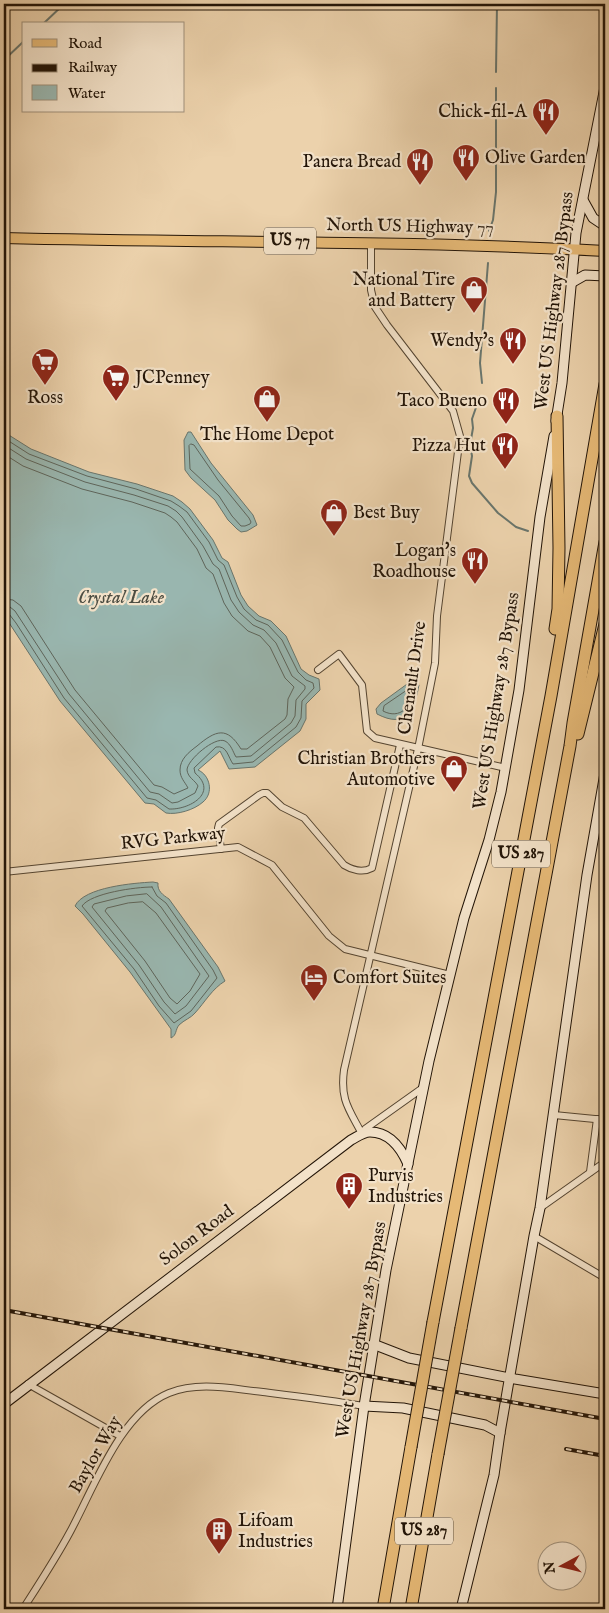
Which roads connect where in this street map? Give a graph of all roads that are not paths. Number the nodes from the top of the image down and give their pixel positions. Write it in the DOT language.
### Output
graph roads {
  1 [pos="605,87"];
  2 [pos="583,200"];
  3 [pos="605,226"];
  4 [pos="4,238"];
  5 [pos="371,242"];
  6 [pos="575,249"];
  7 [pos="605,250"];
  8 [pos="605,276"];
  9 [pos="571,283"];
  10 [pos="605,384"];
  11 [pos="557,416"];
  12 [pos="605,542"];
  13 [pos="605,624"];
  14 [pos="318,670"];
  15 [pos="548,709"];
  16 [pos="400,744"];
  17 [pos="570,746"];
  18 [pos="418,748"];
  19 [pos="506,768"];
  20 [pos="605,773"];
  21 [pos="221,848"];
  22 [pos="4,872"];
  23 [pos="371,955"];
  24 [pos="450,975"];
  25 [pos="424,1087"];
  26 [pos="554,1115"];
  27 [pos="597,1119"];
  28 [pos="605,1120"];
  29 [pos="362,1134"];
  30 [pos="605,1162"];
  31 [pos="408,1165"];
  32 [pos="590,1172"];
  33 [pos="540,1208"];
  34 [pos="534,1236"];
  35 [pos="605,1278"];
  36 [pos="373,1344"];
  37 [pos="510,1377"];
  38 [pos="28,1384"];
  39 [pos="605,1394"];
  40 [pos="4,1404"];
  41 [pos="364,1406"];
  42 [pos="500,1433"];
  43 [pos="120,1436"];
  44 [pos="391,1566"];
  45 [pos="23,1609"];
  46 [pos="337,1609"];
  47 [pos="375,1609"];
  48 [pos="383,1609"];
  49 [pos="411,1609"];
  50 [pos="461,1609"];
  1 -- 2 [label="main road, West US Highway 287 Bypass"];
  2 -- 3 [label="main road"];
  2 -- 6 [label="main road, West US Highway 287 Bypass"];
  4 -- 5 [label="main road, North US Highway 77 / US 77"];
  5 -- 6 [label="main road, North US Highway 77 / US 77"];
  5 -- 18 [label="street, Chenault Drive"];
  6 -- 7 [label="main road, North US Highway 77 / US 77"];
  6 -- 9 [label="main road, West US Highway 287 Bypass"];
  8 -- 9 [label="main road"];
  9 -- 11 [label="main road, West US Highway 287 Bypass"];
  10 -- 15 [label="highway, US 287"];
  11 -- 15 [label="highway"];
  11 -- 19 [label="main road, West US Highway 287 Bypass"];
  12 -- 17 [label="highway, US 287"];
  13 -- 17 [label="highway"];
  14 -- 16 [label="street"];
  15 -- 44 [label="highway, US 287, bridge"];
  16 -- 18 [label="street"];
  16 -- 21 [label="street"];
  17 -- 49 [label="highway, US 287, bridge"];
  18 -- 19 [label="street"];
  18 -- 23 [label="street, Chenault Drive"];
  19 -- 24 [label="main road, West US Highway 287 Bypass"];
  20 -- 26 [label="main road"];
  21 -- 22 [label="street, RVG Parkway"];
  21 -- 23 [label="street, RVG Parkway"];
  23 -- 24 [label="street, RVG Parkway"];
  23 -- 29 [label="street, Chenault Drive"];
  24 -- 25 [label="main road, West US Highway 287 Bypass"];
  25 -- 29 [label="street"];
  25 -- 31 [label="main road, West US Highway 287 Bypass"];
  26 -- 27 [label="street"];
  26 -- 33 [label="main road"];
  27 -- 28 [label="street"];
  27 -- 32 [label="street"];
  29 -- 31 [label="main road"];
  29 -- 38 [label="main road, Solon Road"];
  30 -- 32 [label="street"];
  31 -- 36 [label="main road, West US Highway 287 Bypass"];
  32 -- 33 [label="street"];
  33 -- 34 [label="main road"];
  34 -- 35 [label="street"];
  34 -- 37 [label="main road"];
  36 -- 37 [label="main road"];
  36 -- 41 [label="main road, West US Highway 287 Bypass"];
  37 -- 39 [label="main road"];
  37 -- 42 [label="main road"];
  38 -- 40 [label="main road, Solon Road"];
  38 -- 43 [label="street"];
  41 -- 42 [label="main road"];
  41 -- 43 [label="street, Baylor Way"];
  41 -- 46 [label="main road, West US Highway 287 Bypass"];
  42 -- 50 [label="main road"];
  43 -- 45 [label="street, Baylor Way"];
  44 -- 47 [label="highway"];
  44 -- 48 [label="highway, US 287"];
}
